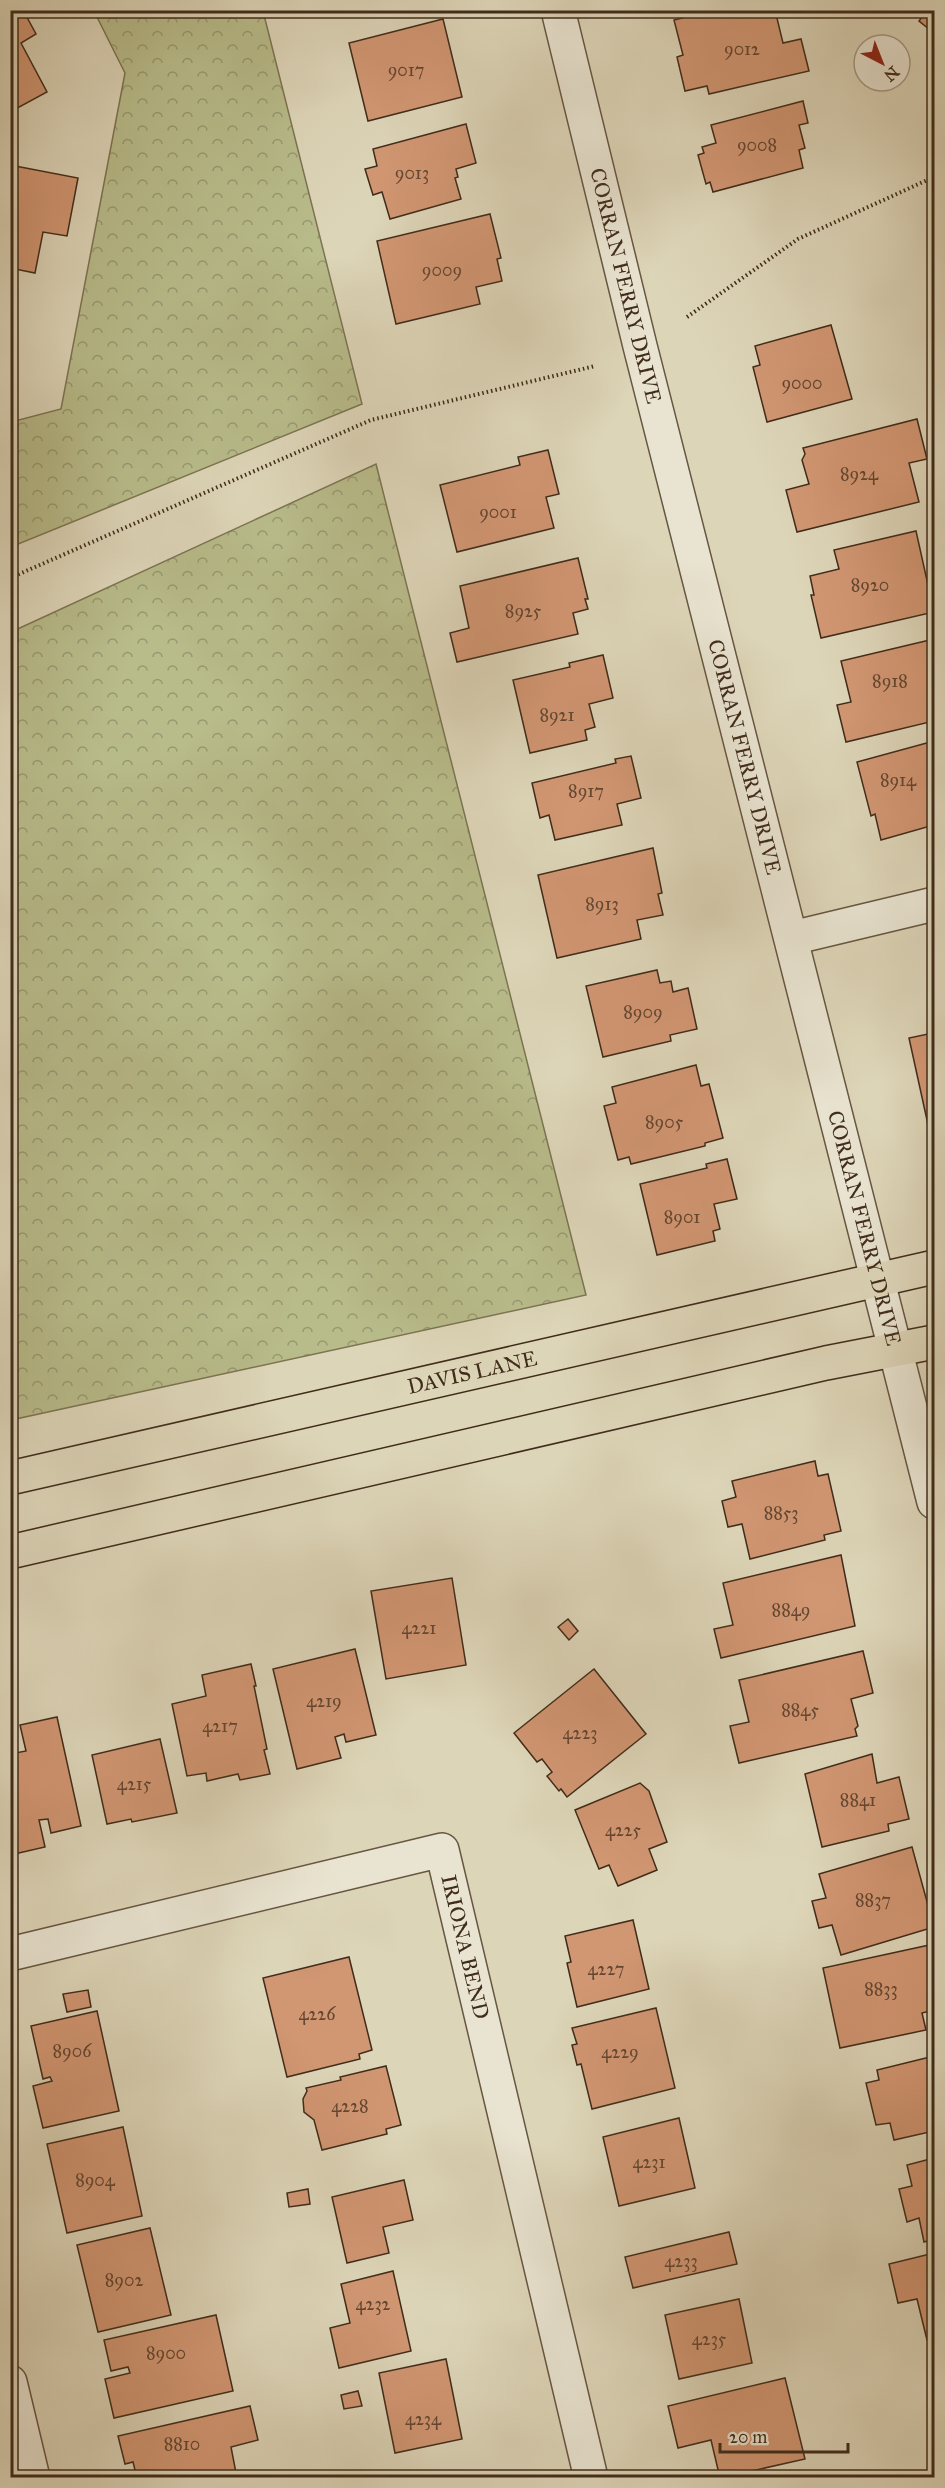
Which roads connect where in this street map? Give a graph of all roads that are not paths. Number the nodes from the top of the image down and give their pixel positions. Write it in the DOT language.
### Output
graph roads {
  1 [pos="558,10"];
  2 [pos="934,904"];
  3 [pos="792,938"];
  4 [pos="934,1267"];
  5 [pos="878,1279"];
  6 [pos="934,1342"];
  7 [pos="896,1350"];
  8 [pos="10,1478"];
  9 [pos="934,1502"];
  10 [pos="10,1551"];
  11 [pos="10,1954"];
  12 [pos="10,2382"];
  13 [pos="33,2478"];
  14 [pos="591,2478"];
  1 -- 3 [label="street, CORRAN FERRY DRIVE"];
  2 -- 3 [label="street"];
  3 -- 5 [label="street, CORRAN FERRY DRIVE"];
  4 -- 5 [label="main road, DAVIS LANE"];
  5 -- 7 [label="street, CORRAN FERRY DRIVE"];
  5 -- 8 [label="main road, DAVIS LANE"];
  6 -- 7 [label="main road"];
  7 -- 9 [label="street, CORRAN FERRY DRIVE"];
  7 -- 10 [label="main road"];
  11 -- 14 [label="street, IRIONA BEND"];
  12 -- 13 [label="street"];
}
